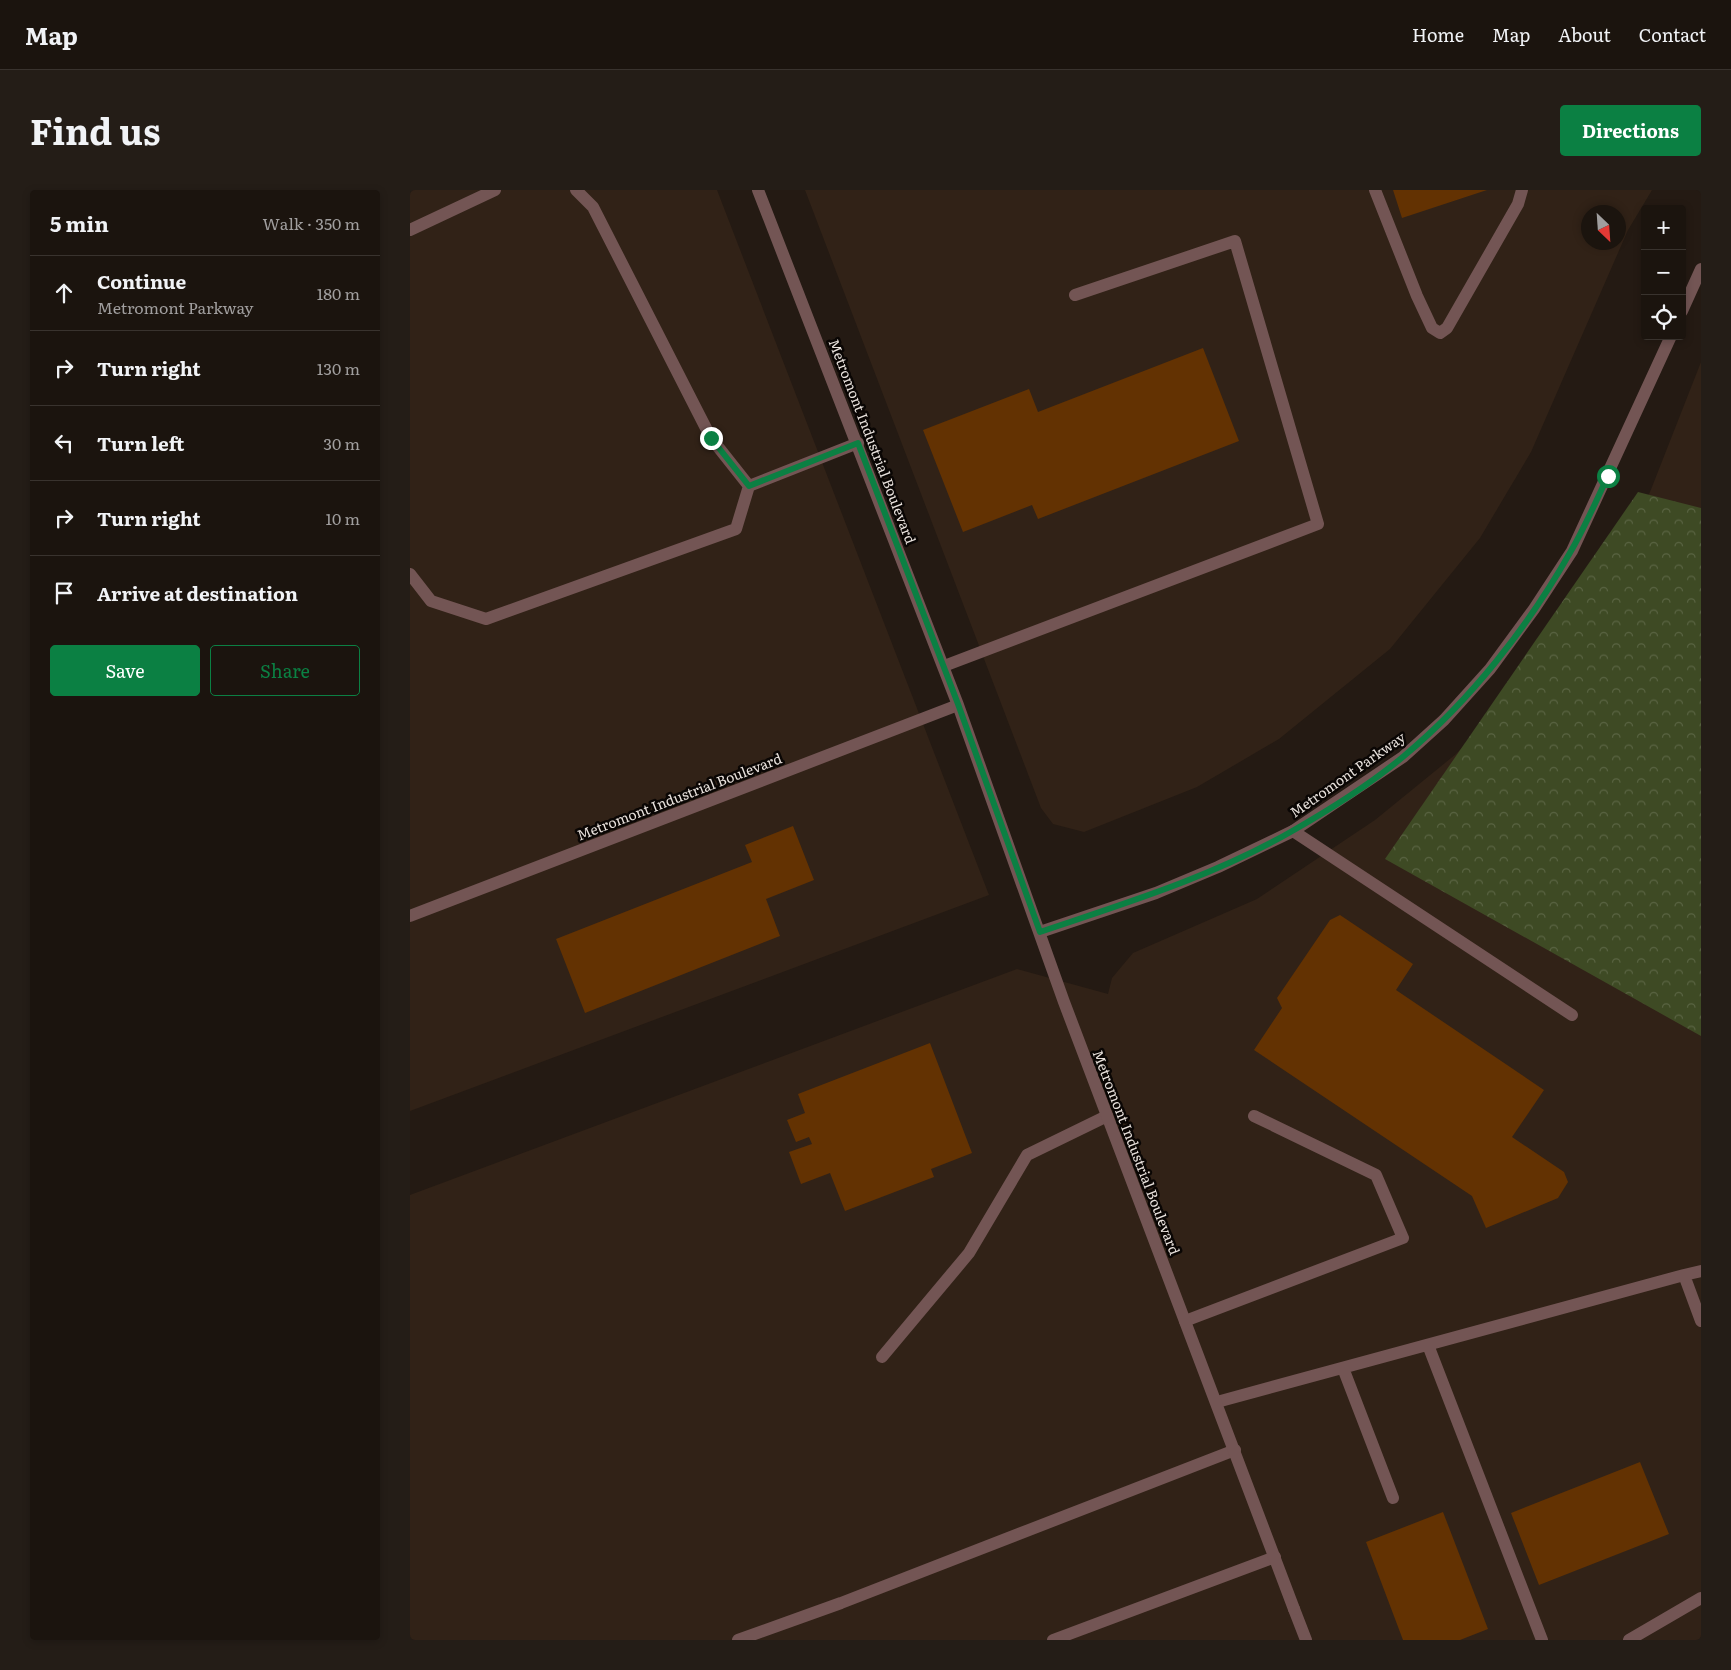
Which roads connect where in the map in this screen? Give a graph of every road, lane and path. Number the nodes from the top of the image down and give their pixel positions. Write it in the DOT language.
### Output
graph roads {
  1 [pos="495,190"];
  2 [pos="576,190"];
  3 [pos="758,190"];
  4 [pos="1375,190"];
  5 [pos="1522,190"];
  6 [pos="410,230"];
  7 [pos="1701,269"];
  8 [pos="1075,295"];
  9 [pos="1686,302"];
  10 [pos="1669,340"];
  11 [pos="858,443"];
  12 [pos="749,486"];
  13 [pos="410,574"];
  14 [pos="944,666"];
  15 [pos="958,704"];
  16 [pos="1293,830"];
  17 [pos="410,916"];
  18 [pos="1040,932"];
  19 [pos="1572,1015"];
  20 [pos="1107,1116"];
  21 [pos="1254,1116"];
  22 [pos="1701,1271"];
  23 [pos="1684,1275"];
  24 [pos="1186,1321"];
  25 [pos="1701,1321"];
  26 [pos="1428,1345"];
  27 [pos="882,1357"];
  28 [pos="1343,1368"];
  29 [pos="1217,1402"];
  30 [pos="1235,1450"];
  31 [pos="1393,1498"];
  32 [pos="1275,1557"];
  33 [pos="1701,1598"];
  34 [pos="738,1640"];
  35 [pos="1053,1640"];
  36 [pos="1306,1640"];
  37 [pos="1542,1640"];
  38 [pos="1629,1640"];
  1 -- 6 [label="street"];
  2 -- 12 [label="street"];
  3 -- 11 [label="street, Metromont Industrial Boulevard"];
  4 -- 5 [label="street"];
  7 -- 9 [label="street"];
  8 -- 14 [label="street"];
  10 -- 16 [label="street, Metromont Parkway"];
  11 -- 12 [label="street"];
  11 -- 14 [label="street, Metromont Industrial Boulevard"];
  12 -- 13 [label="street"];
  14 -- 15 [label="street, Metromont Industrial Boulevard"];
  15 -- 17 [label="street, Metromont Industrial Boulevard"];
  15 -- 18 [label="street, Metromont Industrial Boulevard"];
  16 -- 18 [label="street, Metromont Parkway"];
  16 -- 19 [label="street"];
  18 -- 20 [label="street, Metromont Industrial Boulevard"];
  20 -- 24 [label="street, Metromont Industrial Boulevard"];
  20 -- 27 [label="street"];
  21 -- 24 [label="street"];
  22 -- 23 [label="street"];
  23 -- 25 [label="street"];
  23 -- 26 [label="street"];
  24 -- 29 [label="street, Metromont Industrial Boulevard"];
  26 -- 28 [label="street"];
  26 -- 37 [label="street"];
  28 -- 29 [label="street"];
  28 -- 31 [label="street"];
  29 -- 30 [label="street, Metromont Industrial Boulevard"];
  30 -- 32 [label="street, Metromont Industrial Boulevard"];
  30 -- 34 [label="street"];
  32 -- 35 [label="street"];
  32 -- 36 [label="street, Metromont Industrial Boulevard"];
  33 -- 38 [label="street"];
}
